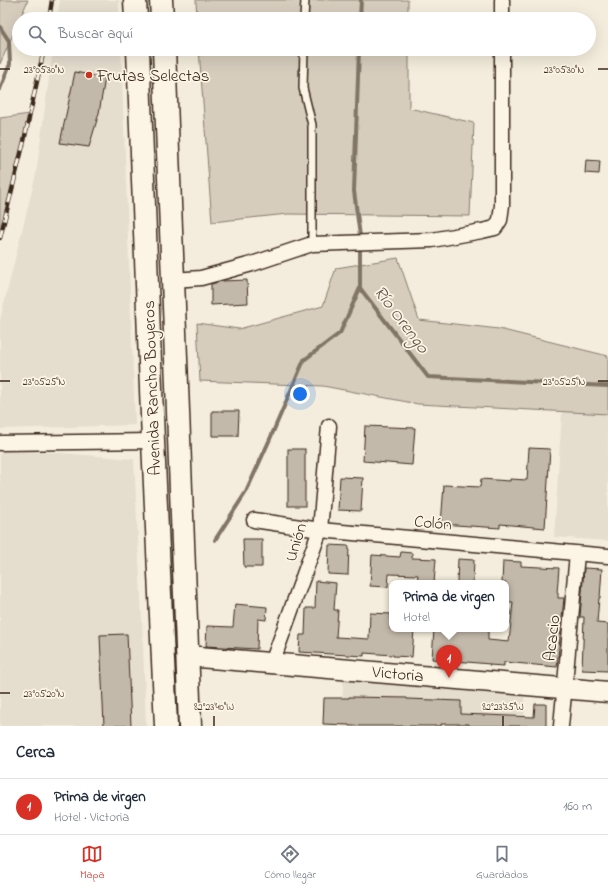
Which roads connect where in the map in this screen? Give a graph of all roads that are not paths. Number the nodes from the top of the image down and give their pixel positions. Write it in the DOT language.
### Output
graph roads {
  1 [pos="135,0"];
  2 [pos="161,0"];
  3 [pos="305,0"];
  4 [pos="502,0"];
  5 [pos="136,12"];
  6 [pos="162,12"];
  7 [pos="304,12"];
  8 [pos="502,12"];
  9 [pos="138,56"];
  10 [pos="164,56"];
  11 [pos="304,56"];
  12 [pos="502,56"];
  13 [pos="312,244"];
  14 [pos="173,280"];
  15 [pos="329,426"];
  16 [pos="153,441"];
  17 [pos="0,443"];
  18 [pos="254,520"];
  19 [pos="320,530"];
  20 [pos="577,554"];
  21 [pos="608,556"];
  22 [pos="187,656"];
  23 [pos="272,663"];
  24 [pos="564,688"];
  25 [pos="608,692"];
  26 [pos="166,726"];
  27 [pos="190,726"];
  28 [pos="561,726"];
  1 -- 5 [label="highway"];
  2 -- 6 [label="highway"];
  3 -- 7 [label="lane"];
  4 -- 8 [label="street"];
  9 -- 16 [label="highway, Avenida Rancho Boyeros"];
  10 -- 14 [label="highway, Avenida Rancho Boyeros"];
  11 -- 13 [label="lane"];
  12 -- 13 [label="street"];
  13 -- 14 [label="street"];
  14 -- 22 [label="highway, Avenida Rancho Boyeros"];
  15 -- 19 [label="street, Unión"];
  16 -- 17 [label="street"];
  16 -- 26 [label="highway, Avenida Rancho Boyeros"];
  18 -- 19 [label="street, Colón"];
  19 -- 20 [label="street, Colón"];
  19 -- 23 [label="street, Unión"];
  20 -- 21 [label="street, Colón"];
  20 -- 24 [label="street, Acacio"];
  22 -- 23 [label="street, Victoria"];
  22 -- 27 [label="highway, Avenida Rancho Boyeros"];
  23 -- 24 [label="street, Victoria"];
  24 -- 25 [label="street, Victoria"];
  24 -- 28 [label="street, Acacio"];
}
